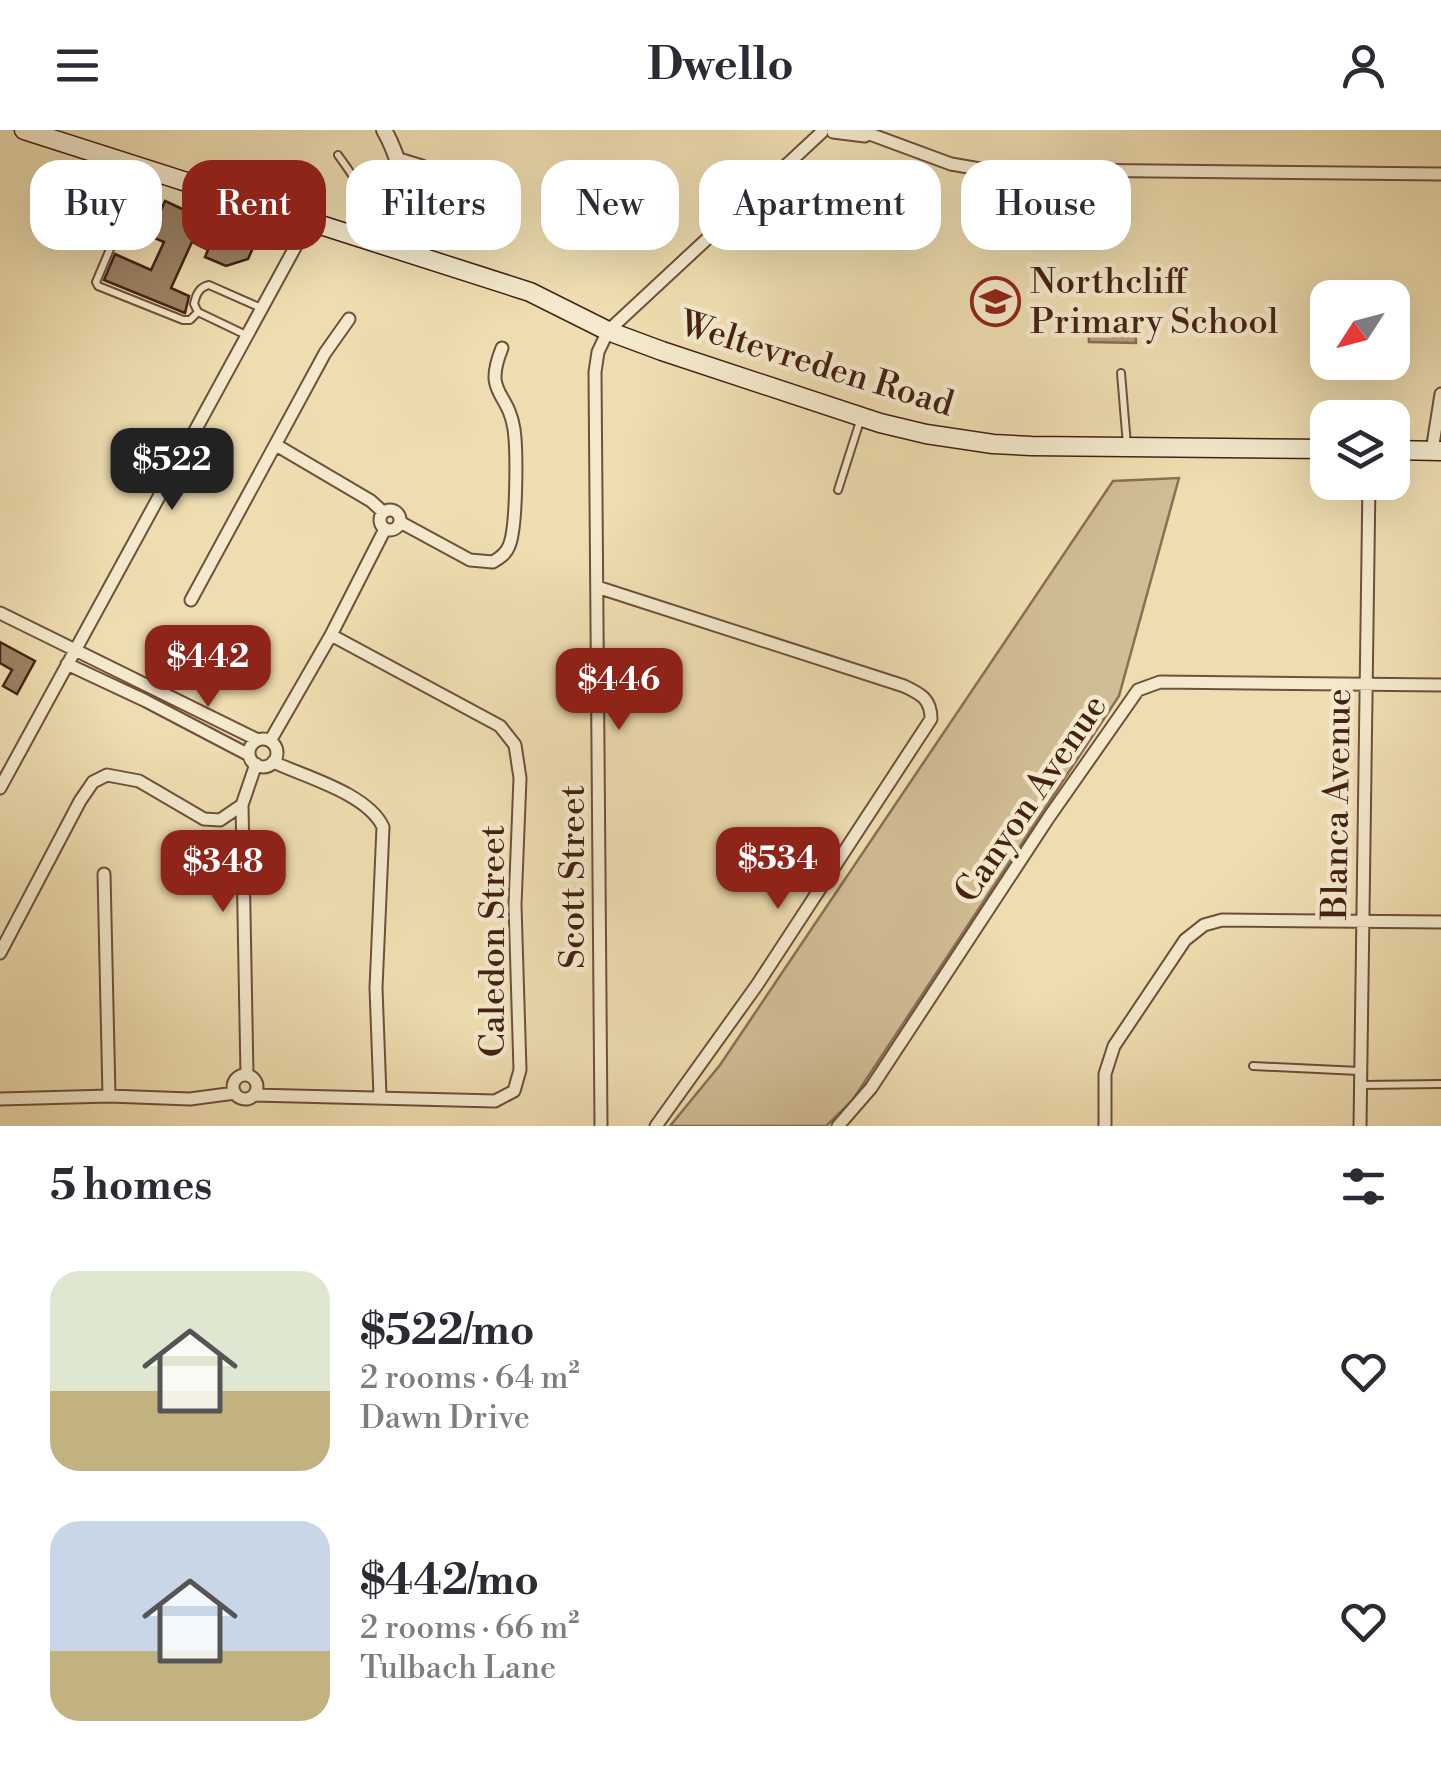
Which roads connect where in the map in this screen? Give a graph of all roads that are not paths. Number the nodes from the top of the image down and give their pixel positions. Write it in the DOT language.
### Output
graph roads {
  1 [pos="24,130"];
  2 [pos="384,130"];
  3 [pos="828,131"];
  4 [pos="864,133"];
  5 [pos="338,155"];
  6 [pos="399,159"];
  7 [pos="402,160"];
  8 [pos="346,168"];
  9 [pos="1441,174"];
  10 [pos="182,180"];
  11 [pos="109,250"];
  12 [pos="294,250"];
  13 [pos="401,250"];
  14 [pos="422,250"];
  15 [pos="426,258"];
  16 [pos="262,308"];
  17 [pos="198,312"];
  18 [pos="349,320"];
  19 [pos="608,332"];
  20 [pos="246,335"];
  21 [pos="502,348"];
  22 [pos="1122,373"];
  23 [pos="1441,394"];
  24 [pos="861,417"];
  25 [pos="276,445"];
  26 [pos="1128,446"];
  27 [pos="1310,450"];
  28 [pos="1410,450"];
  29 [pos="1436,451"];
  30 [pos="838,490"];
  31 [pos="1369,500"];
  32 [pos="383,512"];
  33 [pos="400,522"];
  34 [pos="385,529"];
  35 [pos="597,586"];
  36 [pos="191,600"];
  37 [pos="0,614"];
  38 [pos="331,635"];
  39 [pos="74,649"];
  40 [pos="67,664"];
  41 [pos="134,679"];
  42 [pos="1366,684"];
  43 [pos="1441,685"];
  44 [pos="128,692"];
  45 [pos="264,740"];
  46 [pos="253,760"];
  47 [pos="273,762"];
  48 [pos="0,788"];
  49 [pos="242,805"];
  50 [pos="104,874"];
  51 [pos="1362,922"];
  52 [pos="1441,922"];
  53 [pos="0,952"];
  54 [pos="1253,1066"];
  55 [pos="247,1075"];
  56 [pos="1360,1078"];
  57 [pos="1441,1084"];
  58 [pos="234,1092"];
  59 [pos="254,1095"];
  60 [pos="109,1096"];
  61 [pos="380,1096"];
  62 [pos="0,1099"];
  63 [pos="602,1126"];
  64 [pos="656,1126"];
  65 [pos="838,1126"];
  66 [pos="1105,1126"];
  67 [pos="1360,1126"];
  1 -- 10 [label="main road, Weltevreden Road"];
  2 -- 6 [label="street"];
  3 -- 4 [label="street"];
  3 -- 19 [label="street"];
  4 -- 9 [label="street"];
  5 -- 8 [label="lane"];
  6 -- 7 [label="street"];
  11 -- 17 [label="lane"];
  12 -- 16 [label="street"];
  13 -- 15 [label="main road, Weltevreden Road"];
  14 -- 15 [label="street"];
  15 -- 19 [label="main road, Weltevreden Road"];
  16 -- 17 [label="lane"];
  16 -- 20 [label="street"];
  17 -- 20 [label="lane"];
  18 -- 25 [label="street"];
  19 -- 24 [label="main road, Weltevreden Road"];
  19 -- 35 [label="street, Scott Street"];
  20 -- 39 [label="street"];
  21 -- 33 [label="street"];
  22 -- 26 [label="lane"];
  23 -- 29 [label="street"];
  24 -- 26 [label="main road, Weltevreden Road"];
  24 -- 30 [label="lane"];
  25 -- 32 [label="street"];
  25 -- 36 [label="street"];
  26 -- 27 [label="main road, Weltevreden Road"];
  28 -- 29 [label="main road"];
  31 -- 42 [label="street, Blanca Avenue"];
  32 -- 33 [label="street"];
  32 -- 34 [label="street"];
  33 -- 34 [label="street"];
  34 -- 38 [label="street"];
  35 -- 63 [label="street, Scott Street"];
  35 -- 64 [label="street"];
  37 -- 39 [label="street"];
  38 -- 45 [label="street"];
  38 -- 61 [label="street, Caledon Street"];
  39 -- 40 [label="street"];
  39 -- 41 [label="street"];
  40 -- 44 [label="street"];
  40 -- 48 [label="street"];
  41 -- 44 [label="street"];
  41 -- 45 [label="street"];
  42 -- 43 [label="street"];
  42 -- 51 [label="street, Blanca Avenue"];
  42 -- 65 [label="street, Canyon Avenue"];
  44 -- 46 [label="street"];
  45 -- 46 [label="street"];
  45 -- 47 [label="street"];
  46 -- 47 [label="street"];
  46 -- 49 [label="street"];
  47 -- 61 [label="street"];
  49 -- 53 [label="street"];
  49 -- 55 [label="street"];
  50 -- 60 [label="street"];
  51 -- 52 [label="street"];
  51 -- 56 [label="street, Blanca Avenue"];
  51 -- 66 [label="street"];
  54 -- 56 [label="lane"];
  55 -- 58 [label="street"];
  55 -- 59 [label="street"];
  56 -- 57 [label="lane"];
  56 -- 67 [label="street, Blanca Avenue"];
  58 -- 59 [label="street"];
  58 -- 60 [label="street"];
  59 -- 61 [label="street, Caledon Street"];
  60 -- 62 [label="street"];
}
